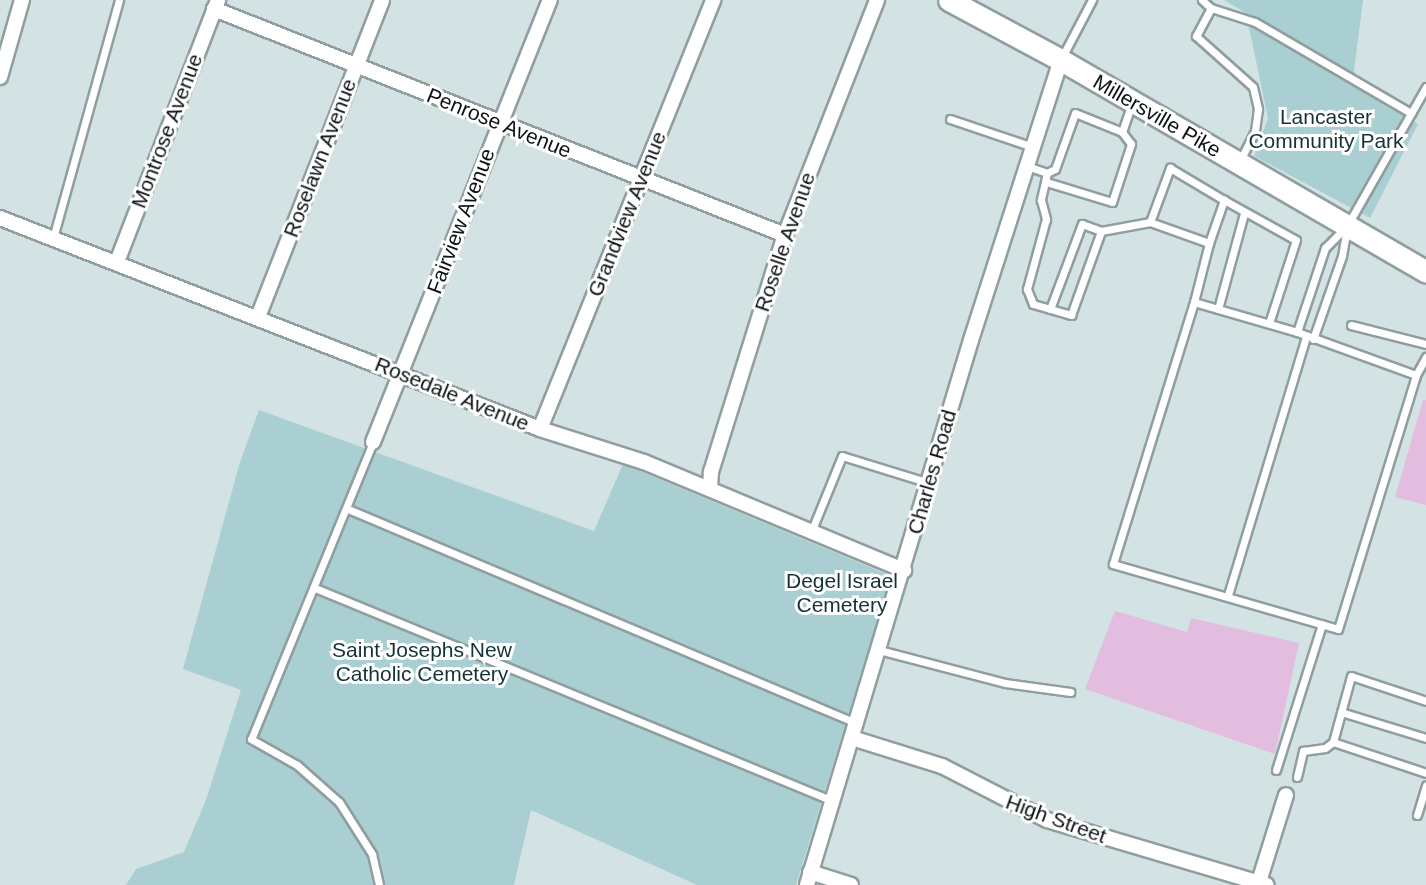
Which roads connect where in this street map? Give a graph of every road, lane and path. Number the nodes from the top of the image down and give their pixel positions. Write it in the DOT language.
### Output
graph roads {
  1 [pos="22,0"];
  2 [pos="119,0"];
  3 [pos="382,0"];
  4 [pos="550,0"];
  5 [pos="713,0"];
  6 [pos="877,0"];
  7 [pos="949,0"];
  8 [pos="1092,0"];
  9 [pos="1202,0"];
  10 [pos="216,5"];
  11 [pos="1211,8"];
  12 [pos="1061,60"];
  13 [pos="356,66"];
  14 [pos="0,77"];
  15 [pos="1426,87"];
  16 [pos="1132,102"];
  17 [pos="1411,113"];
  18 [pos="950,119"];
  19 [pos="499,123"];
  20 [pos="1122,132"];
  21 [pos="1033,147"];
  22 [pos="1239,163"];
  23 [pos="1027,166"];
  24 [pos="1047,173"];
  25 [pos="641,178"];
  26 [pos="1046,182"];
  27 [pos="1224,200"];
  28 [pos="1244,213"];
  29 [pos="0,218"];
  30 [pos="1150,222"];
  31 [pos="1347,225"];
  32 [pos="1101,231"];
  33 [pos="785,235"];
  34 [pos="53,238"];
  35 [pos="1209,243"];
  36 [pos="117,262"];
  37 [pos="1426,272"];
  38 [pos="1194,302"];
  39 [pos="1050,309"];
  40 [pos="1218,309"];
  41 [pos="258,317"];
  42 [pos="1269,323"];
  43 [pos="1351,325"];
  44 [pos="1297,332"];
  45 [pos="1310,338"];
  46 [pos="1426,344"];
  47 [pos="1426,357"];
  48 [pos="400,374"];
  49 [pos="1416,375"];
  50 [pos="540,429"];
  51 [pos="373,442"];
  52 [pos="929,483"];
  53 [pos="710,489"];
  54 [pos="348,509"];
  55 [pos="811,532"];
  56 [pos="904,570"];
  57 [pos="315,588"];
  58 [pos="1228,595"];
  59 [pos="1322,624"];
  60 [pos="879,650"];
  61 [pos="1070,692"];
  62 [pos="1426,700"];
  63 [pos="1341,712"];
  64 [pos="856,723"];
  65 [pos="852,738"];
  66 [pos="1426,738"];
  67 [pos="1333,742"];
  68 [pos="1276,770"];
  69 [pos="1426,773"];
  70 [pos="1297,777"];
  71 [pos="1426,785"];
  72 [pos="1286,795"];
  73 [pos="832,801"];
  74 [pos="1417,815"];
  75 [pos="809,879"];
  76 [pos="1261,884"];
  77 [pos="379,885"];
  78 [pos="851,885"];
  1 -- 14 [label="street"];
  2 -- 34 [label="lane"];
  3 -- 13 [label="street, Roselawn Avenue"];
  4 -- 19 [label="street, Fairview Avenue"];
  5 -- 25 [label="street, Grandview Avenue"];
  6 -- 33 [label="street, Roselle Avenue"];
  7 -- 12 [label="main road, Millersville Pike"];
  8 -- 12 [label="lane"];
  9 -- 11 [label="lane"];
  10 -- 13 [label="street, Penrose Avenue"];
  10 -- 36 [label="street, Montrose Avenue"];
  11 -- 17 [label="lane"];
  11 -- 22 [label="lane"];
  12 -- 16 [label="main road, Millersville Pike"];
  12 -- 21 [label="street, Charles Road"];
  13 -- 19 [label="street, Penrose Avenue"];
  13 -- 41 [label="street, Roselawn Avenue"];
  15 -- 17 [label="lane"];
  16 -- 20 [label="lane"];
  16 -- 22 [label="main road, Millersville Pike"];
  17 -- 31 [label="lane"];
  18 -- 21 [label="lane"];
  19 -- 25 [label="street, Penrose Avenue"];
  19 -- 48 [label="street, Fairview Avenue"];
  20 -- 24 [label="lane"];
  20 -- 26 [label="lane"];
  21 -- 23 [label="street, Charles Road"];
  22 -- 31 [label="main road, Millersville Pike"];
  23 -- 24 [label="lane"];
  23 -- 52 [label="street, Charles Road"];
  24 -- 26 [label="lane"];
  25 -- 33 [label="street, Penrose Avenue"];
  25 -- 50 [label="street, Grandview Avenue"];
  26 -- 39 [label="lane"];
  27 -- 28 [label="lane"];
  27 -- 30 [label="lane"];
  27 -- 35 [label="lane"];
  28 -- 40 [label="lane"];
  28 -- 42 [label="lane"];
  29 -- 34 [label="street, Rosedale Avenue"];
  30 -- 32 [label="lane"];
  30 -- 35 [label="lane"];
  31 -- 37 [label="main road, Millersville Pike"];
  31 -- 44 [label="lane"];
  31 -- 45 [label="lane"];
  32 -- 39 [label="lane"];
  32 -- 39 [label="lane"];
  33 -- 53 [label="street, Roselle Avenue"];
  34 -- 36 [label="street, Rosedale Avenue"];
  35 -- 38 [label="lane"];
  36 -- 41 [label="street, Rosedale Avenue"];
  38 -- 40 [label="lane"];
  38 -- 58 [label="lane"];
  40 -- 42 [label="lane"];
  41 -- 48 [label="street, Rosedale Avenue"];
  42 -- 44 [label="lane"];
  43 -- 46 [label="lane"];
  44 -- 45 [label="lane"];
  45 -- 49 [label="lane"];
  45 -- 58 [label="lane"];
  47 -- 49 [label="lane"];
  48 -- 50 [label="street, Rosedale Avenue"];
  48 -- 51 [label="street, Fairview Avenue"];
  49 -- 59 [label="lane"];
  50 -- 53 [label="street, Rosedale Avenue"];
  51 -- 54 [label="lane"];
  52 -- 55 [label="lane"];
  52 -- 56 [label="street, Charles Road"];
  53 -- 55 [label="street, Rosedale Avenue"];
  54 -- 57 [label="lane"];
  54 -- 64 [label="lane"];
  55 -- 56 [label="street, Rosedale Avenue"];
  56 -- 60 [label="street, Charles Road"];
  57 -- 73 [label="lane"];
  57 -- 77 [label="lane"];
  58 -- 59 [label="lane"];
  59 -- 68 [label="lane"];
  60 -- 61 [label="lane"];
  60 -- 64 [label="street, Charles Road"];
  62 -- 63 [label="lane"];
  63 -- 66 [label="lane"];
  63 -- 67 [label="lane"];
  64 -- 65 [label="street, Charles Road"];
  65 -- 73 [label="street, Charles Road"];
  65 -- 76 [label="street, High Street"];
  67 -- 69 [label="lane"];
  67 -- 70 [label="lane"];
  71 -- 74 [label="lane"];
  72 -- 76 [label="street"];
  73 -- 75 [label="street, Charles Road"];
  75 -- 78 [label="street"];
}
